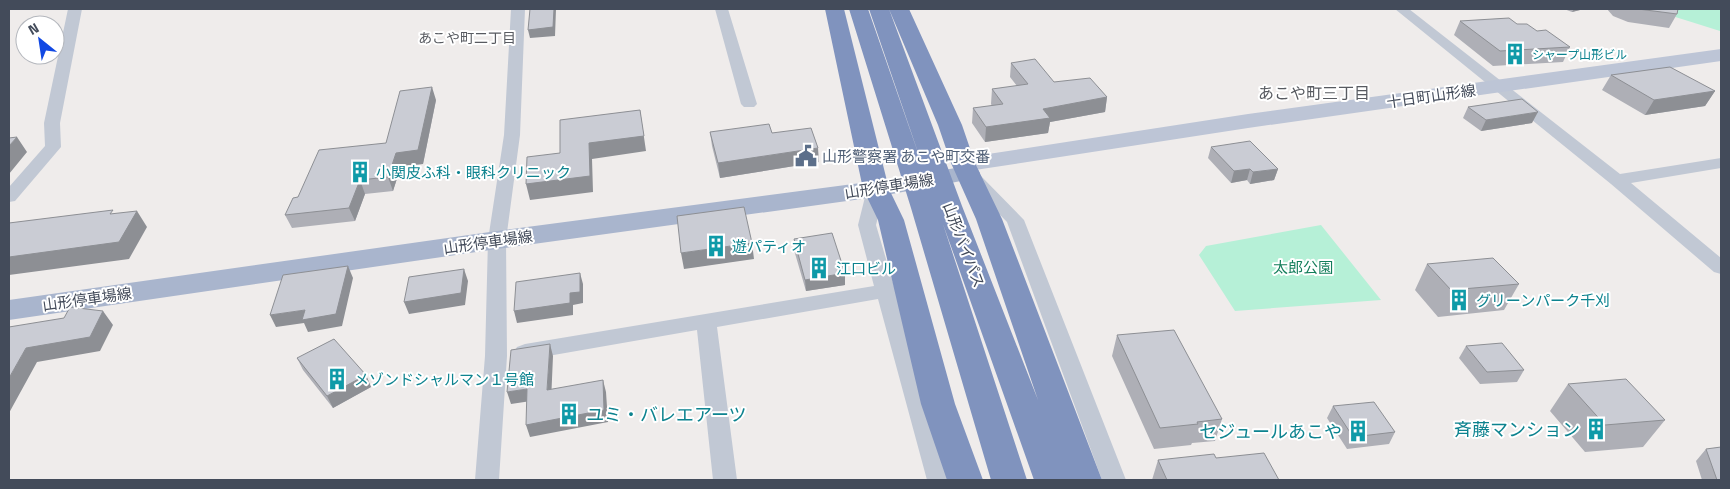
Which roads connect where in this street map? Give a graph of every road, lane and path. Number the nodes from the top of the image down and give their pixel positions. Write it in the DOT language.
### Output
graph roads {
  1 [pos="76,9"];
  2 [pos="518,9"];
  3 [pos="721,9"];
  4 [pos="834,9"];
  5 [pos="858,9"];
  6 [pos="879,9"];
  7 [pos="899,9"];
  8 [pos="1401,9"];
  9 [pos="1721,55"];
  10 [pos="1721,62"];
  11 [pos="1504,89"];
  12 [pos="749,104"];
  13 [pos="914,141"];
  14 [pos="1721,163"];
  15 [pos="965,168"];
  16 [pos="1616,180"];
  17 [pos="874,182"];
  18 [pos="9,197"];
  19 [pos="936,207"];
  20 [pos="498,233"];
  21 [pos="1721,268"];
  22 [pos="887,292"];
  23 [pos="9,293"];
  24 [pos="9,310"];
  25 [pos="706,321"];
  26 [pos="496,356"];
  27 [pos="487,480"];
  28 [pos="725,480"];
  29 [pos="939,480"];
  30 [pos="964,480"];
  31 [pos="1009,480"];
  32 [pos="1052,480"];
  33 [pos="1084,480"];
  34 [pos="1114,480"];
  1 -- 18 [label="street"];
  2 -- 20 [label="street"];
  3 -- 12 [label="street"];
  4 -- 17 [label="highway"];
  5 -- 13 [label="highway, 山形バイパス"];
  6 -- 13 [label="highway, 山形バイパス"];
  7 -- 15 [label="highway"];
  8 -- 11 [label="street"];
  9 -- 11 [label="main road, 十日町山形線"];
  10 -- 11 [label="main road, 十日町山形線"];
  11 -- 15 [label="main road, 十日町山形線"];
  11 -- 16 [label="street"];
  13 -- 19 [label="highway, 山形バイパス"];
  14 -- 16 [label="street"];
  15 -- 17 [label="main road, 山形停車場線"];
  15 -- 33 [label="highway"];
  15 -- 34 [label="street"];
  16 -- 21 [label="street"];
  17 -- 20 [label="main road, 山形停車場線"];
  17 -- 22 [label="street"];
  17 -- 30 [label="highway"];
  19 -- 31 [label="highway, 山形バイパス"];
  19 -- 32 [label="highway, 山形バイパス"];
  20 -- 23 [label="main road, 山形停車場線"];
  20 -- 24 [label="main road, 山形停車場線"];
  20 -- 26 [label="street"];
  22 -- 25 [label="street"];
  22 -- 29 [label="street"];
  25 -- 26 [label="street"];
  25 -- 28 [label="street"];
  26 -- 27 [label="street"];
}
